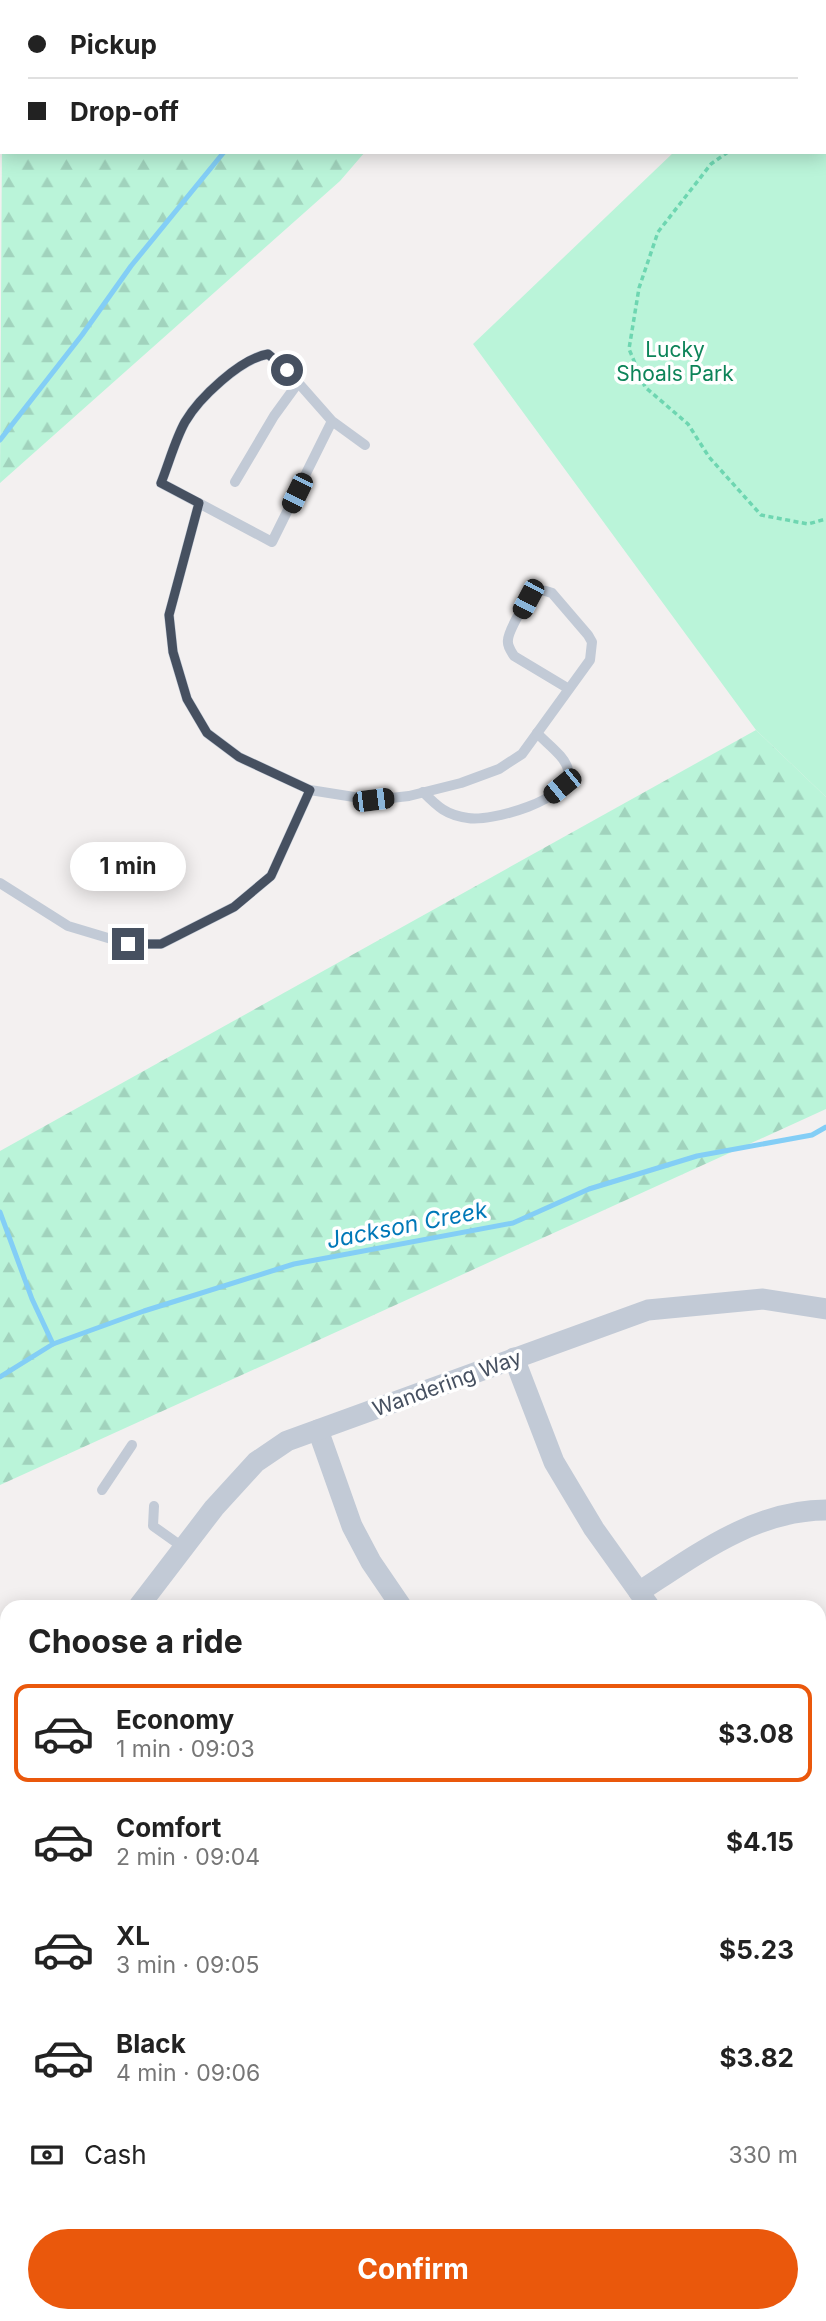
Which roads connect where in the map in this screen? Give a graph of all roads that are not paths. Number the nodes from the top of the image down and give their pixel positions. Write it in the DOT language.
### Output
graph roads {
  1 [pos="298,383"];
  2 [pos="332,421"];
  3 [pos="365,445"];
  4 [pos="235,482"];
  5 [pos="199,503"];
  6 [pos="569,689"];
  7 [pos="537,733"];
  8 [pos="310,790"];
  9 [pos="423,792"];
  10 [pos="0,883"];
  11 [pos="826,1309"];
  12 [pos="514,1358"];
  13 [pos="318,1430"];
  14 [pos="132,1445"];
  15 [pos="102,1490"];
  16 [pos="154,1506"];
  17 [pos="826,1510"];
  18 [pos="184,1548"];
  19 [pos="644,1599"];
  20 [pos="148,1600"];
  21 [pos="397,1600"];
  1 -- 2 [label="lane"];
  1 -- 4 [label="lane"];
  1 -- 5 [label="lane"];
  2 -- 3 [label="lane"];
  2 -- 5 [label="lane"];
  5 -- 8 [label="lane"];
  6 -- 6 [label="lane"];
  6 -- 7 [label="lane"];
  7 -- 9 [label="lane"];
  7 -- 9 [label="lane"];
  8 -- 9 [label="lane"];
  8 -- 10 [label="lane"];
  11 -- 12 [label="street, Wandering Way"];
  12 -- 13 [label="street, Wandering Way"];
  12 -- 19 [label="street"];
  13 -- 18 [label="street, Wandering Way"];
  13 -- 21 [label="street"];
  14 -- 15 [label="lane"];
  16 -- 18 [label="lane"];
  17 -- 19 [label="street"];
  18 -- 20 [label="street, Wandering Way"];
}
